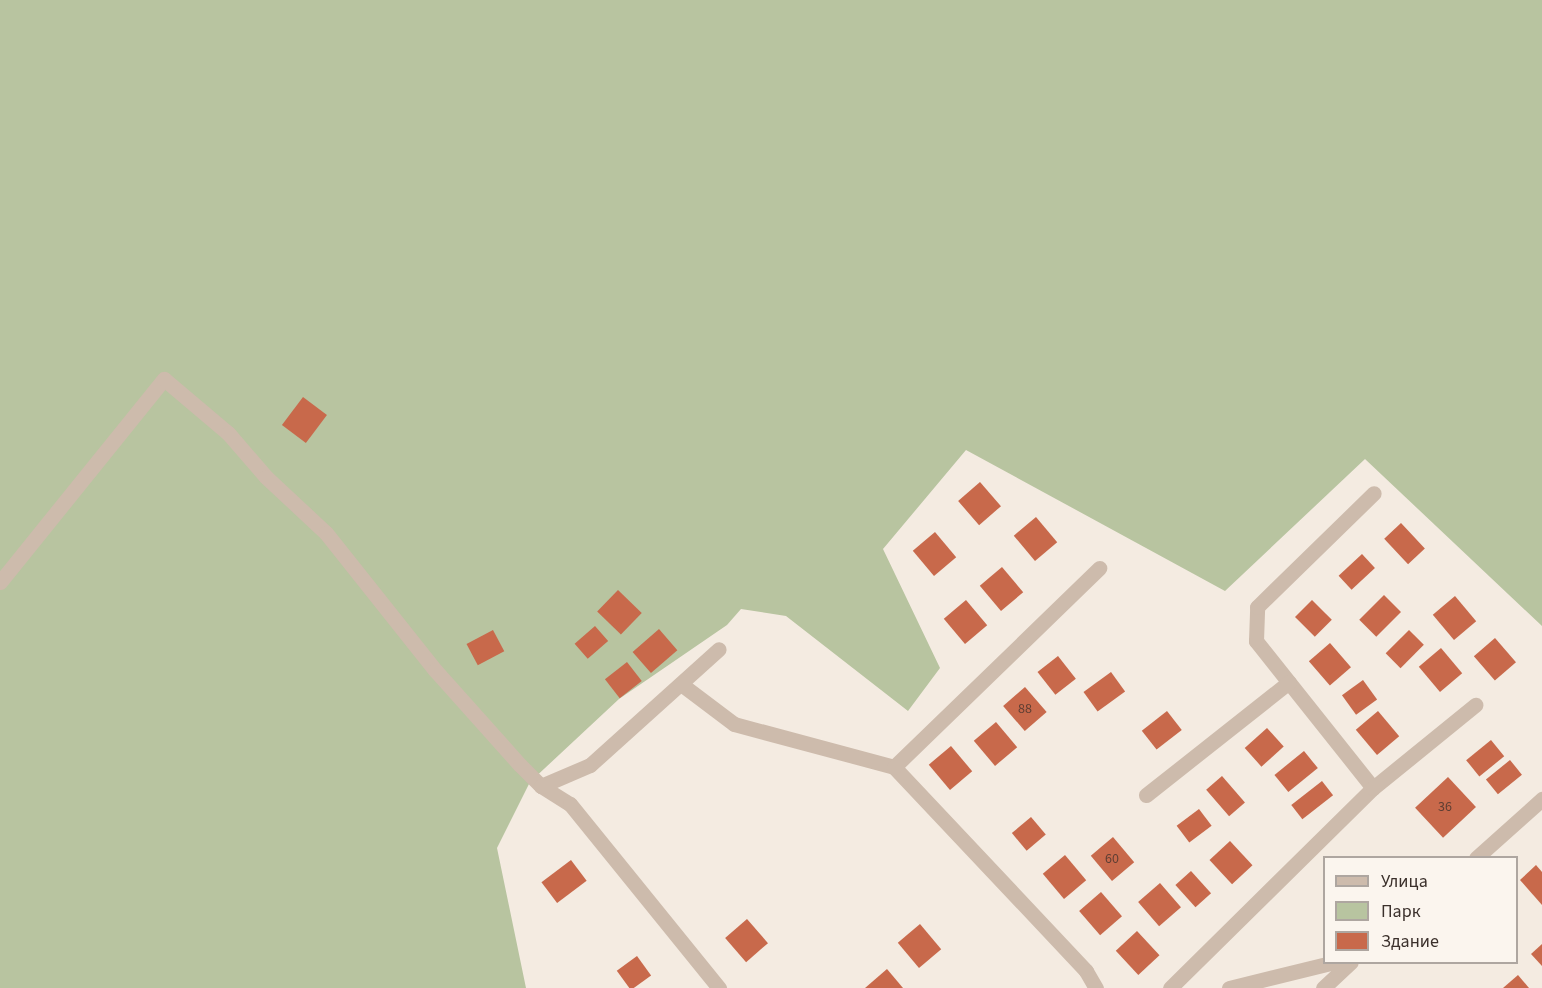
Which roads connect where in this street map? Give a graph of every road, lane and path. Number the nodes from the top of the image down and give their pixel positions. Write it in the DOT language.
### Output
graph roads {
  1 [pos="1374,493"];
  2 [pos="1099,568"];
  3 [pos="0,582"];
  4 [pos="719,648"];
  5 [pos="1289,682"];
  6 [pos="681,684"];
  7 [pos="1474,705"];
  8 [pos="894,767"];
  9 [pos="541,786"];
  10 [pos="1373,788"];
  11 [pos="1146,795"];
  12 [pos="1542,800"];
  13 [pos="1478,856"];
  14 [pos="1331,964"];
  15 [pos="1350,964"];
  16 [pos="719,988"];
  17 [pos="1096,988"];
  18 [pos="1170,988"];
  19 [pos="1229,988"];
  20 [pos="1323,988"];
  1 -- 5 [label="street"];
  2 -- 8 [label="street"];
  3 -- 9 [label="street"];
  4 -- 6 [label="street"];
  5 -- 10 [label="street"];
  5 -- 11 [label="street"];
  6 -- 8 [label="street"];
  6 -- 9 [label="street"];
  7 -- 10 [label="street"];
  8 -- 17 [label="street"];
  9 -- 16 [label="street"];
  10 -- 18 [label="street"];
  12 -- 13 [label="street"];
  14 -- 19 [label="street"];
  15 -- 20 [label="street"];
}
